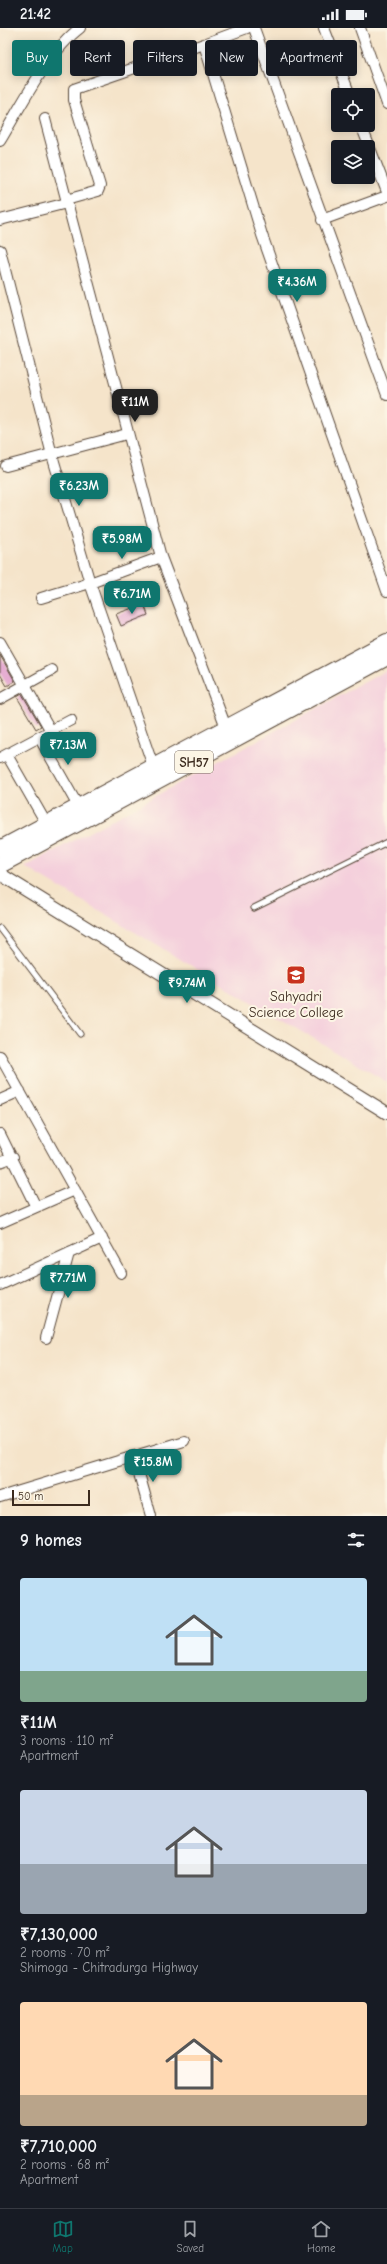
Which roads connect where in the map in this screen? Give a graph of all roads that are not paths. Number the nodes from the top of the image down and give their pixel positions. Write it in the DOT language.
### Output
graph roads {
  1 [pos="80,28"];
  2 [pos="246,28"];
  3 [pos="254,28"];
  4 [pos="324,28"];
  5 [pos="360,28"];
  6 [pos="204,44"];
  7 [pos="347,88"];
  8 [pos="387,104"];
  9 [pos="45,119"];
  10 [pos="364,132"];
  11 [pos="0,142"];
  12 [pos="387,192"];
  13 [pos="387,196"];
  14 [pos="67,202"];
  15 [pos="0,220"];
  16 [pos="322,220"];
  17 [pos="0,250"];
  18 [pos="387,395"];
  19 [pos="127,434"];
  20 [pos="52,455"];
  21 [pos="6,466"];
  22 [pos="161,557"];
  23 [pos="90,583"];
  24 [pos="387,591"];
  25 [pos="41,598"];
  26 [pos="0,642"];
  27 [pos="387,642"];
  28 [pos="387,657"];
  29 [pos="52,670"];
  30 [pos="25,686"];
  31 [pos="0,699"];
  32 [pos="71,720"];
  33 [pos="226,727"];
  34 [pos="51,731"];
  35 [pos="39,737"];
  36 [pos="3,757"];
  37 [pos="153,766"];
  38 [pos="78,806"];
  39 [pos="46,823"];
  40 [pos="387,842"];
  41 [pos="0,849"];
  42 [pos="0,865"];
  43 [pos="0,874"];
  44 [pos="254,908"];
  45 [pos="0,928"];
  46 [pos="80,1034"];
  47 [pos="0,1056"];
  48 [pos="20,1091"];
  49 [pos="0,1100"];
  50 [pos="387,1113"];
  51 [pos="0,1134"];
  52 [pos="12,1157"];
  53 [pos="0,1162"];
  54 [pos="75,1190"];
  55 [pos="36,1207"];
  56 [pos="0,1223"];
  57 [pos="102,1238"];
  58 [pos="69,1254"];
  59 [pos="121,1273"];
  60 [pos="0,1285"];
  61 [pos="46,1338"];
  62 [pos="184,1441"];
  63 [pos="134,1456"];
  64 [pos="0,1497"];
  65 [pos="151,1516"];
  1 -- 11 [label="street"];
  2 -- 6 [label="street"];
  3 -- 16 [label="street"];
  4 -- 7 [label="street"];
  5 -- 8 [label="street"];
  6 -- 14 [label="street"];
  6 -- 24 [label="street"];
  9 -- 14 [label="street"];
  10 -- 12 [label="street"];
  13 -- 16 [label="street"];
  14 -- 15 [label="street"];
  14 -- 19 [label="street"];
  16 -- 18 [label="street"];
  17 -- 20 [label="street"];
  19 -- 20 [label="street"];
  19 -- 22 [label="street"];
  20 -- 21 [label="street"];
  20 -- 23 [label="street"];
  22 -- 23 [label="street"];
  22 -- 33 [label="street"];
  23 -- 25 [label="street"];
  23 -- 37 [label="street"];
  26 -- 30 [label="street"];
  27 -- 33 [label="main road, SH57"];
  28 -- 42 [label="main road, SH57"];
  29 -- 30 [label="street"];
  30 -- 31 [label="street"];
  30 -- 34 [label="street"];
  32 -- 34 [label="street"];
  33 -- 37 [label="main road, SH57"];
  34 -- 35 [label="street"];
  35 -- 36 [label="street"];
  35 -- 38 [label="street"];
  36 -- 39 [label="street"];
  37 -- 38 [label="main road, SH57"];
  38 -- 39 [label="main road, SH57"];
  39 -- 41 [label="main road, SH57"];
  40 -- 44 [label="lane"];
  43 -- 50 [label="street"];
  45 -- 46 [label="lane"];
  47 -- 48 [label="street"];
  48 -- 49 [label="street"];
  48 -- 54 [label="street"];
  51 -- 52 [label="street"];
  52 -- 53 [label="street"];
  52 -- 55 [label="street"];
  54 -- 55 [label="street"];
  54 -- 57 [label="street"];
  55 -- 56 [label="street"];
  57 -- 58 [label="street"];
  57 -- 59 [label="street"];
  58 -- 60 [label="street"];
  58 -- 61 [label="street"];
  62 -- 63 [label="street"];
  63 -- 64 [label="street"];
  63 -- 65 [label="street"];
}
